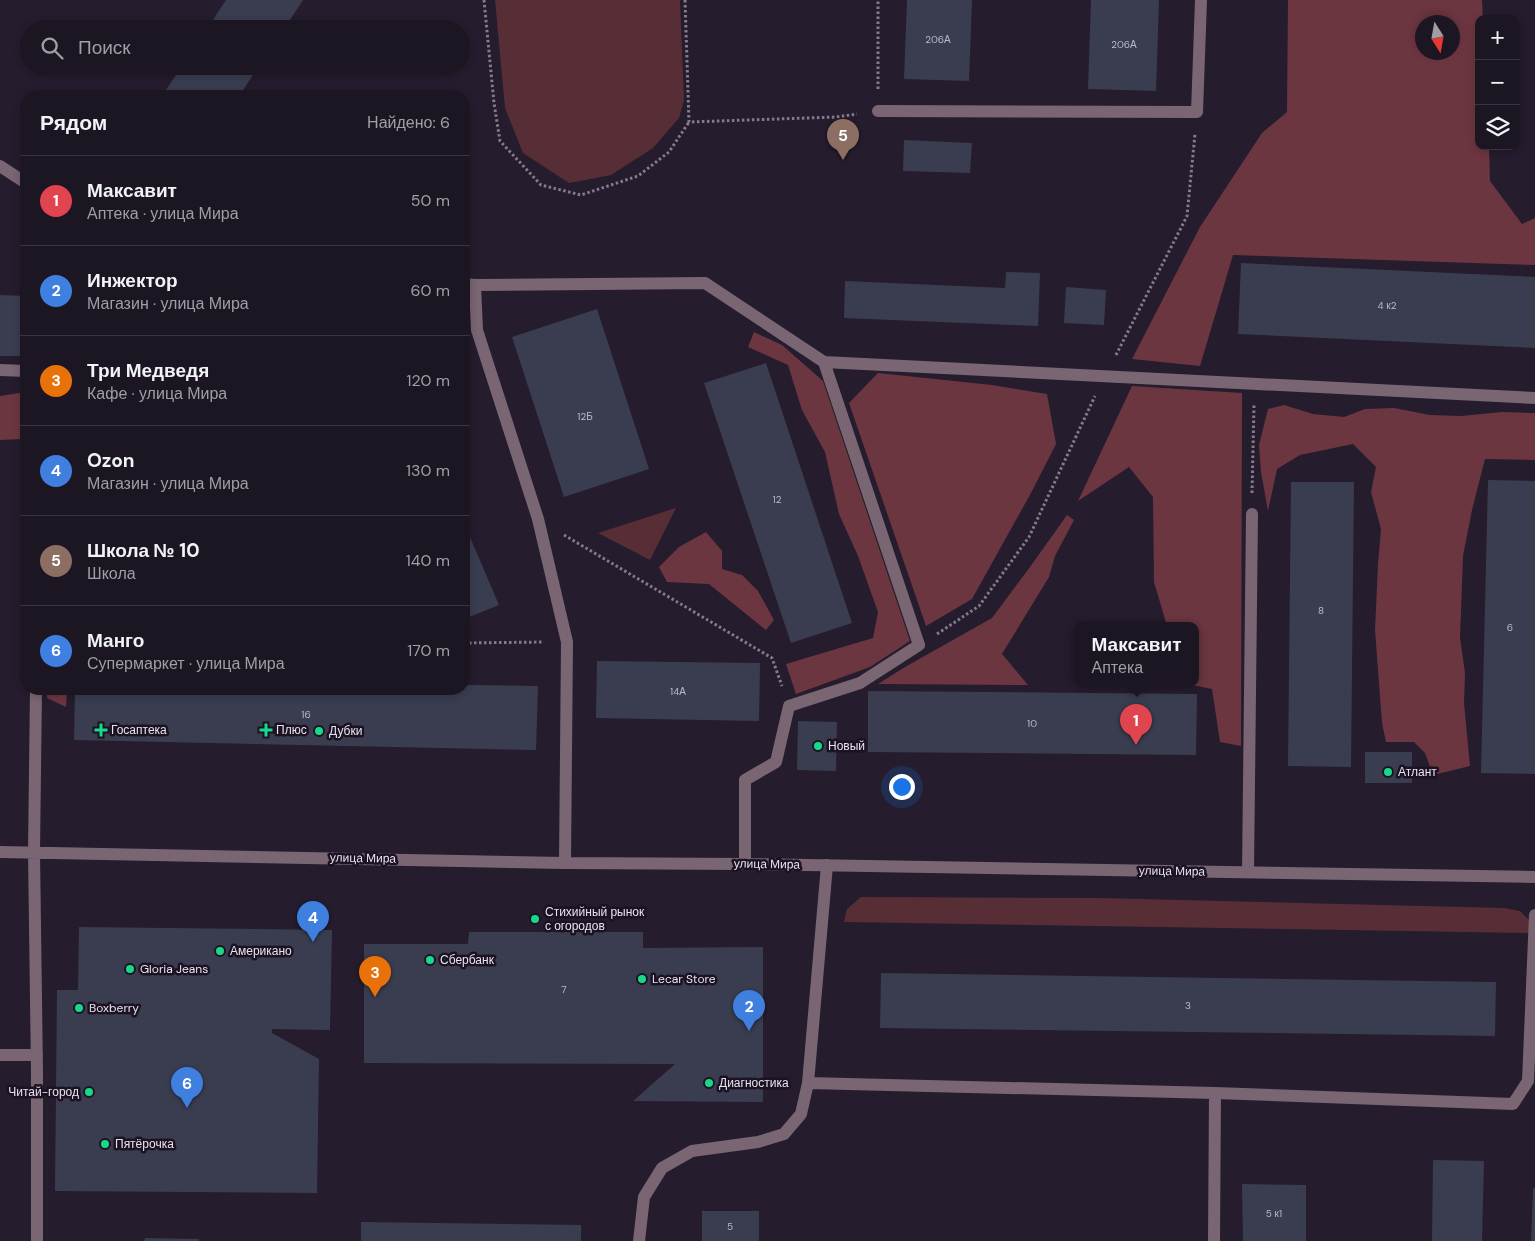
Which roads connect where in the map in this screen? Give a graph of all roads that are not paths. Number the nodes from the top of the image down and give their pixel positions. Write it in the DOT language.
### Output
graph roads {
  1 [pos="1201,0"];
  2 [pos="878,112"];
  3 [pos="0,166"];
  4 [pos="20,179"];
  5 [pos="470,284"];
  6 [pos="470,290"];
  7 [pos="824,362"];
  8 [pos="0,370"];
  9 [pos="20,370"];
  10 [pos="1535,398"];
  11 [pos="1252,514"];
  12 [pos="36,695"];
  13 [pos="0,852"];
  14 [pos="34,852"];
  15 [pos="565,862"];
  16 [pos="745,864"];
  17 [pos="827,865"];
  18 [pos="1248,872"];
  19 [pos="1535,877"];
  20 [pos="1535,915"];
  21 [pos="0,1055"];
  22 [pos="37,1055"];
  23 [pos="808,1083"];
  24 [pos="1216,1093"];
  25 [pos="37,1241"];
  26 [pos="639,1241"];
  27 [pos="1214,1241"];
  1 -- 2 [label="street"];
  3 -- 4 [label="street"];
  5 -- 7 [label="street"];
  6 -- 15 [label="street"];
  7 -- 10 [label="street"];
  7 -- 16 [label="street"];
  8 -- 9 [label="street"];
  11 -- 18 [label="street"];
  12 -- 14 [label="street"];
  13 -- 14 [label="street, улица Мира"];
  14 -- 15 [label="street, улица Мира"];
  14 -- 22 [label="street"];
  15 -- 16 [label="street, улица Мира"];
  16 -- 17 [label="street, улица Мира"];
  17 -- 18 [label="street, улица Мира"];
  17 -- 23 [label="street"];
  18 -- 19 [label="street, улица Мира"];
  20 -- 24 [label="street"];
  21 -- 22 [label="street"];
  22 -- 25 [label="street"];
  23 -- 24 [label="street"];
  23 -- 26 [label="street"];
  24 -- 27 [label="street"];
}
